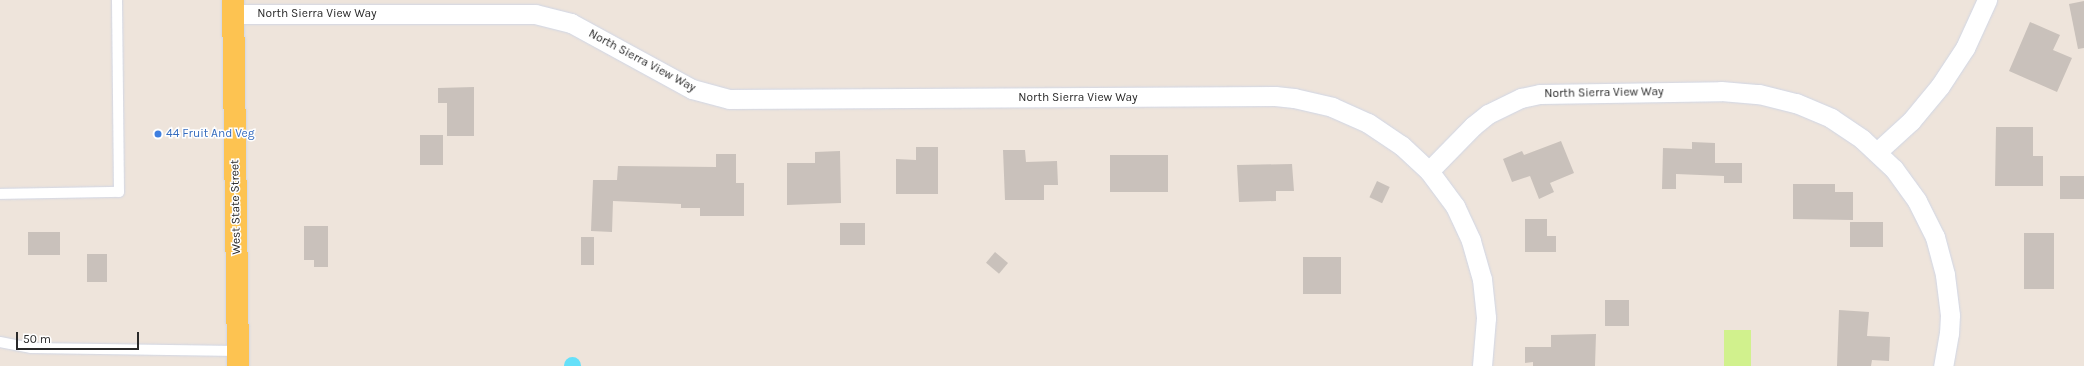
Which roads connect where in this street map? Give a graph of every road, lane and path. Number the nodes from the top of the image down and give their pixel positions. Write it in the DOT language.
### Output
graph roads {
  1 [pos="116,0"];
  2 [pos="1988,0"];
  3 [pos="233,7"];
  4 [pos="1877,152"];
  5 [pos="1429,171"];
  6 [pos="0,194"];
  7 [pos="0,342"];
  8 [pos="238,358"];
  9 [pos="1482,366"];
  10 [pos="1943,366"];
  1 -- 6 [label="lane"];
  2 -- 4 [label="street"];
  3 -- 5 [label="street, North Sierra View Way"];
  3 -- 8 [label="main road, West State Street"];
  4 -- 5 [label="street, North Sierra View Way"];
  4 -- 10 [label="street, North Sierra View Way"];
  5 -- 9 [label="street"];
  7 -- 8 [label="lane"];
}
